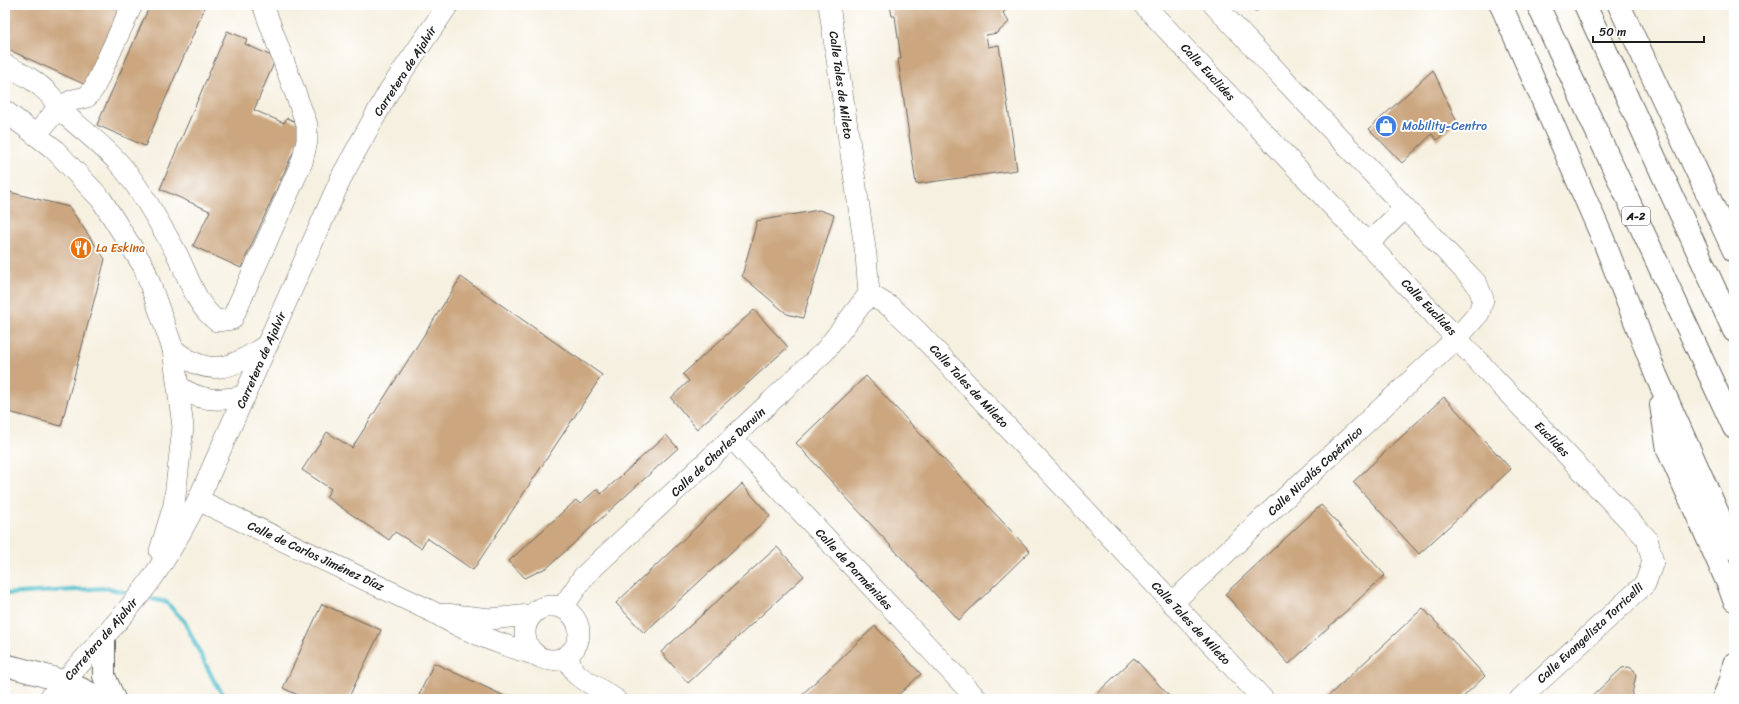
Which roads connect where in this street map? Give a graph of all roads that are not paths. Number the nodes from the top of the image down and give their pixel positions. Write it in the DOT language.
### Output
graph roads {
  1 [pos="132,5"];
  2 [pos="263,5"];
  3 [pos="448,5"];
  4 [pos="829,5"];
  5 [pos="1144,5"];
  6 [pos="1214,5"];
  7 [pos="1501,5"];
  8 [pos="1538,5"];
  9 [pos="1585,5"];
  10 [pos="1619,5"];
  11 [pos="5,65"];
  12 [pos="58,108"];
  13 [pos="5,111"];
  14 [pos="36,135"];
  15 [pos="1405,208"];
  16 [pos="1369,243"];
  17 [pos="1734,250"];
  18 [pos="869,294"];
  19 [pos="1734,331"];
  20 [pos="1457,338"];
  21 [pos="268,344"];
  22 [pos="173,348"];
  23 [pos="238,363"];
  24 [pos="1656,374"];
  25 [pos="178,386"];
  26 [pos="249,387"];
  27 [pos="1734,428"];
  28 [pos="732,438"];
  29 [pos="198,500"];
  30 [pos="1647,539"];
  31 [pos="1734,549"];
  32 [pos="148,583"];
  33 [pos="1734,600"];
  34 [pos="1172,603"];
  35 [pos="563,607"];
  36 [pos="433,612"];
  37 [pos="530,615"];
  38 [pos="104,638"];
  39 [pos="533,654"];
  40 [pos="566,657"];
  41 [pos="1734,664"];
  42 [pos="5,665"];
  43 [pos="64,681"];
  44 [pos="49,699"];
  45 [pos="100,699"];
  46 [pos="114,699"];
  47 [pos="615,699"];
  48 [pos="977,699"];
  49 [pos="1263,699"];
  50 [pos="1520,699"];
  51 [pos="1723,699"];
  1 -- 12 [label="street"];
  2 -- 12 [label="street"];
  3 -- 21 [label="street, Carretera de Ajalvir"];
  4 -- 18 [label="street, Calle Tales de Mileto"];
  5 -- 16 [label="street, Calle Euclides"];
  6 -- 15 [label="street, Calle Euclides"];
  7 -- 24 [label="highway"];
  8 -- 27 [label="highway, A-2"];
  9 -- 19 [label="highway"];
  10 -- 17 [label="highway"];
  11 -- 12 [label="street"];
  12 -- 14 [label="street"];
  13 -- 14 [label="street"];
  14 -- 22 [label="street"];
  15 -- 16 [label="street"];
  15 -- 20 [label="street, Calle Euclides"];
  16 -- 20 [label="street, Calle Euclides"];
  18 -- 28 [label="street, Calle de Charles Darwin"];
  18 -- 34 [label="street, Calle Tales de Mileto"];
  20 -- 30 [label="street, Euclides"];
  20 -- 34 [label="street, Calle Nicolás Copérnico"];
  21 -- 23 [label="street"];
  21 -- 26 [label="street, Carretera de Ajalvir"];
  22 -- 23 [label="street"];
  22 -- 25 [label="street"];
  23 -- 26 [label="street"];
  24 -- 31 [label="highway"];
  24 -- 33 [label="highway"];
  25 -- 26 [label="street"];
  25 -- 32 [label="street"];
  26 -- 29 [label="street, Carretera de Ajalvir"];
  28 -- 35 [label="street, Calle de Charles Darwin"];
  28 -- 48 [label="street, Calle de Parménides"];
  29 -- 32 [label="street, Carretera de Ajalvir"];
  29 -- 36 [label="street, Calle de Carlos Jiménez Díaz"];
  30 -- 50 [label="street, Calle Evangelista Torricelli"];
  32 -- 38 [label="street, Carretera de Ajalvir"];
  34 -- 49 [label="street, Calle Tales de Mileto"];
  35 -- 37 [label="street"];
  35 -- 40 [label="street"];
  36 -- 37 [label="street, Calle de Carlos Jiménez Díaz"];
  36 -- 39 [label="street, Calle de Carlos Jiménez Díaz"];
  37 -- 39 [label="street"];
  38 -- 43 [label="street, Carretera de Ajalvir"];
  38 -- 46 [label="highway"];
  39 -- 40 [label="street"];
  40 -- 47 [label="street"];
  41 -- 51 [label="highway"];
  42 -- 43 [label="highway"];
  43 -- 44 [label="street, Carretera de Ajalvir"];
  43 -- 45 [label="highway"];
}
